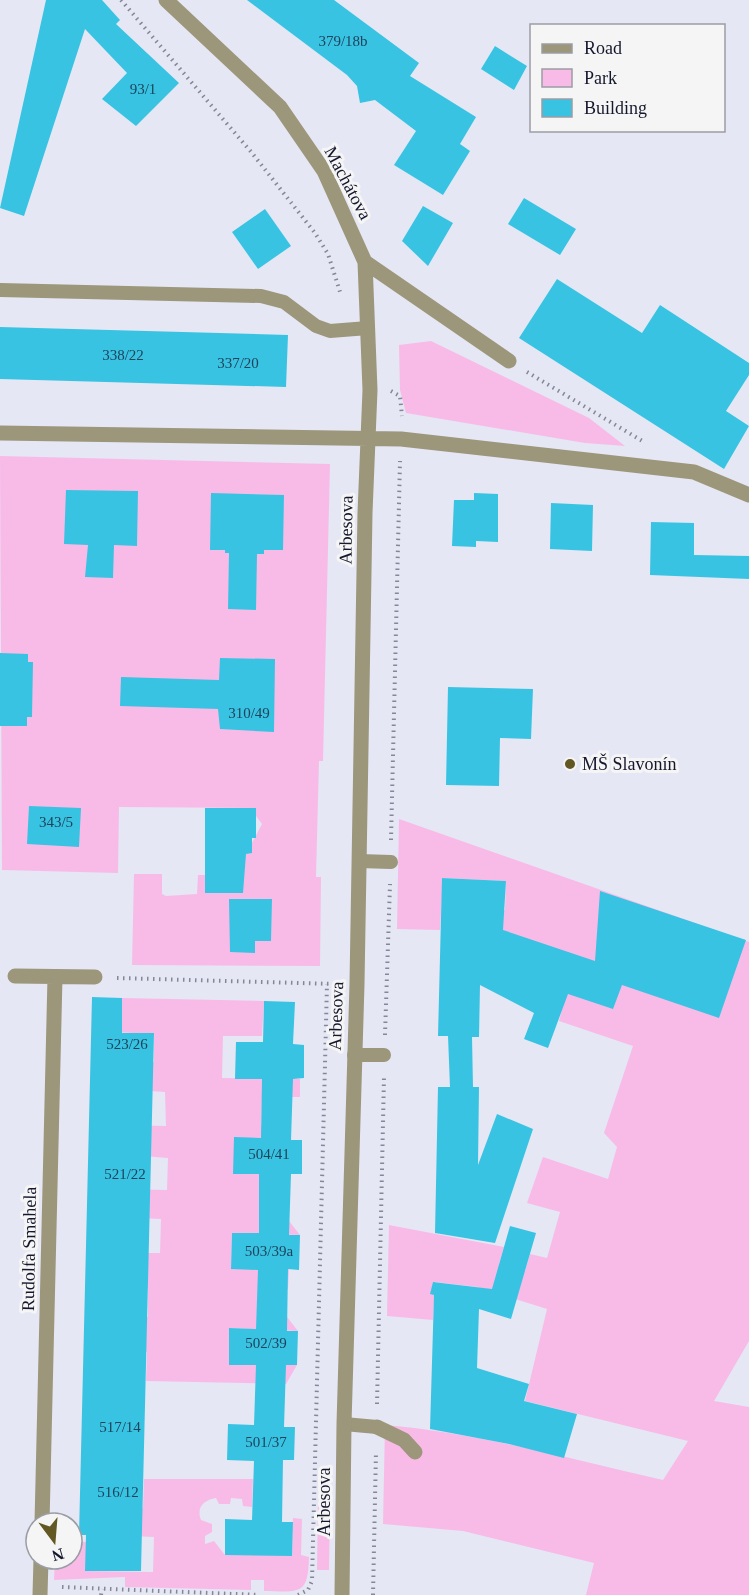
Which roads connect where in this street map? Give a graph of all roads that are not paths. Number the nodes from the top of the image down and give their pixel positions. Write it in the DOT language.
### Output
graph roads {
  1 [pos="166,0"];
  2 [pos="365,262"];
  3 [pos="0,290"];
  4 [pos="369,328"];
  5 [pos="509,361"];
  6 [pos="0,433"];
  7 [pos="369,438"];
  8 [pos="749,495"];
  9 [pos="359,861"];
  10 [pos="390,862"];
  11 [pos="15,976"];
  12 [pos="55,977"];
  13 [pos="95,977"];
  14 [pos="354,1055"];
  15 [pos="384,1055"];
  16 [pos="344,1424"];
  17 [pos="377,1427"];
  18 [pos="415,1452"];
  19 [pos="42,1511"];
  20 [pos="41,1571"];
  21 [pos="40,1595"];
  22 [pos="342,1595"];
  1 -- 2 [label="street, Machátova"];
  2 -- 4 [label="street, Machátova"];
  2 -- 5 [label="street"];
  3 -- 4 [label="lane"];
  4 -- 7 [label="street, Machátova"];
  6 -- 7 [label="street"];
  7 -- 8 [label="street"];
  7 -- 9 [label="street, Arbesova"];
  9 -- 10 [label="lane"];
  9 -- 14 [label="street, Arbesova"];
  11 -- 12 [label="street"];
  12 -- 13 [label="street"];
  12 -- 19 [label="street, Rudolfa Smahela"];
  14 -- 15 [label="lane"];
  14 -- 16 [label="street, Arbesova"];
  16 -- 17 [label="lane"];
  16 -- 22 [label="street, Arbesova"];
  17 -- 18 [label="street"];
  20 -- 21 [label="street"];
}
